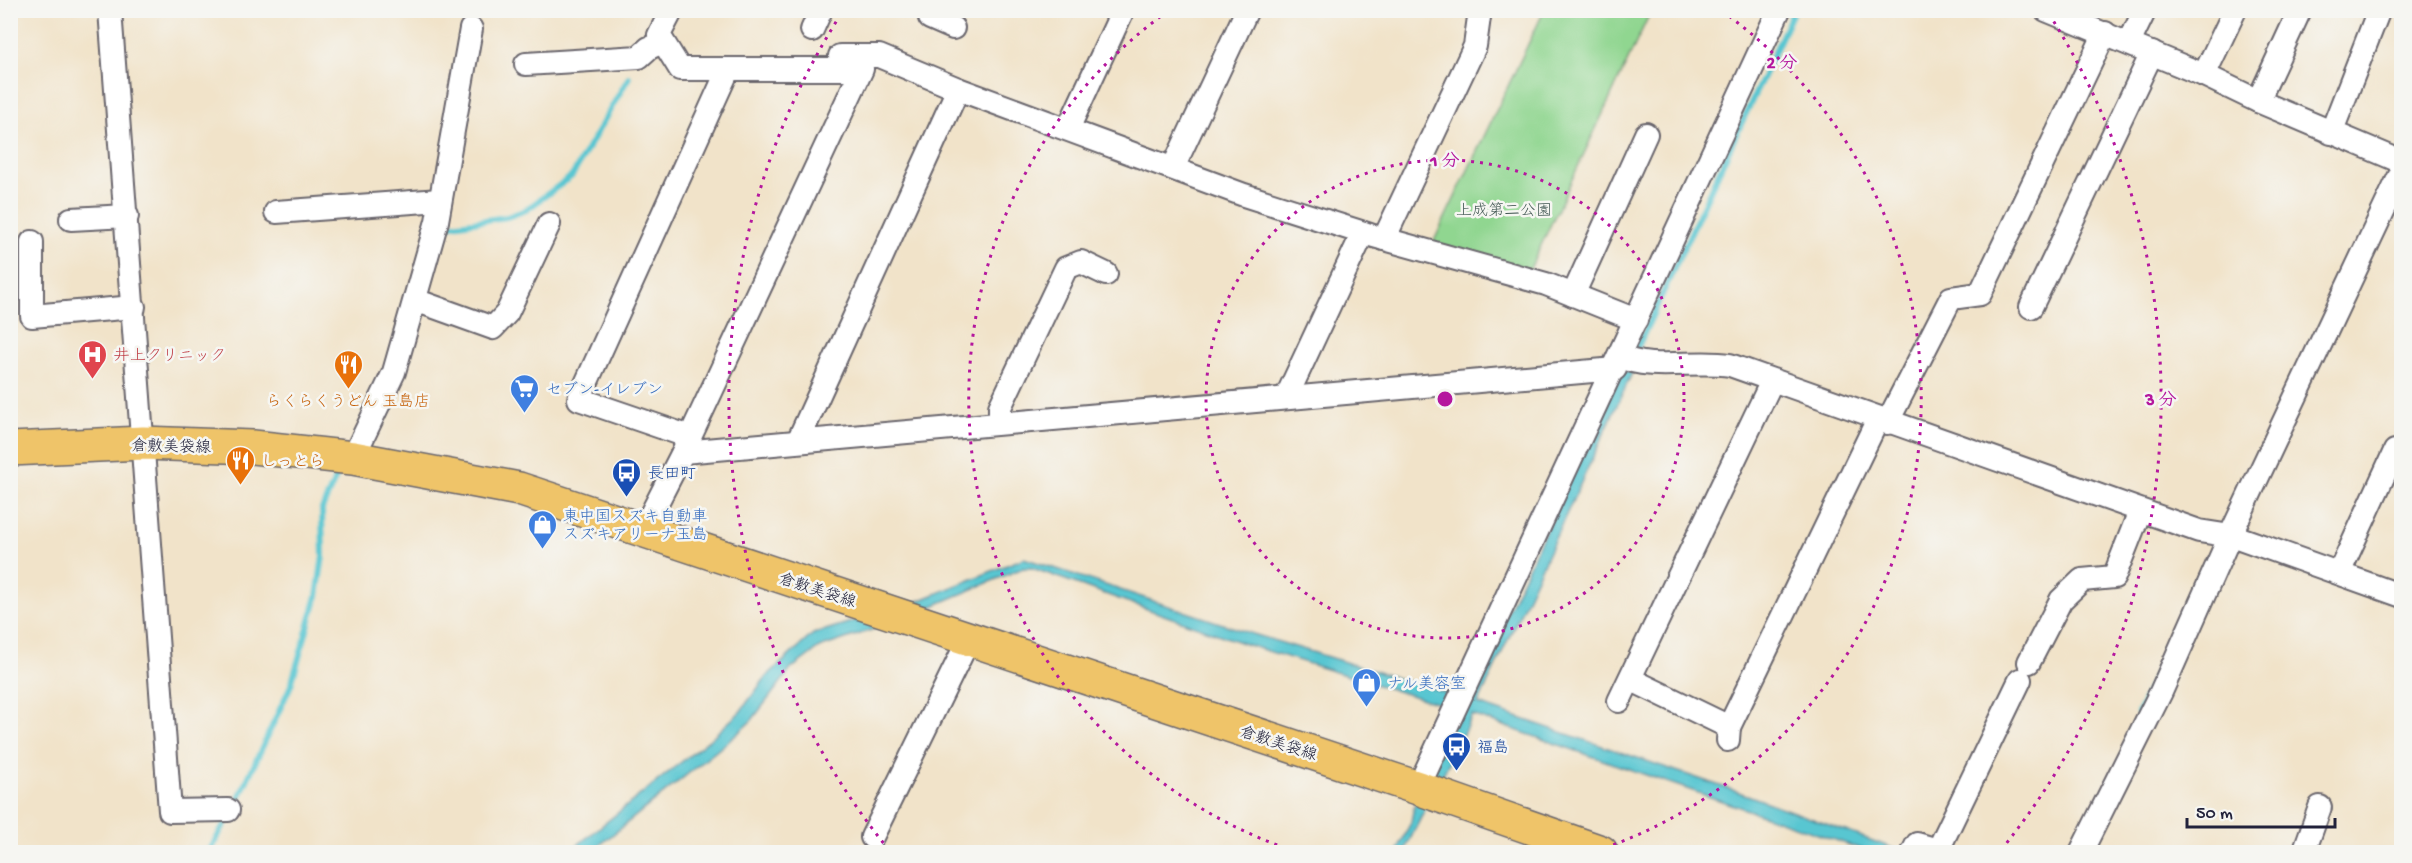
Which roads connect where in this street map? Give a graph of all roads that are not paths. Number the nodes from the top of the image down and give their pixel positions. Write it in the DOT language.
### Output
graph roads {
  1 [pos="110,10"];
  2 [pos="672,10"];
  3 [pos="933,10"];
  4 [pos="1123,10"];
  5 [pos="1247,10"];
  6 [pos="1480,10"];
  7 [pos="1779,10"];
  8 [pos="2046,10"];
  9 [pos="2145,10"];
  10 [pos="2235,10"];
  11 [pos="2300,10"];
  12 [pos="2379,10"];
  13 [pos="471,28"];
  14 [pos="954,28"];
  15 [pos="2105,33"];
  16 [pos="2129,43"];
  17 [pos="668,50"];
  18 [pos="2152,53"];
  19 [pos="526,64"];
  20 [pos="728,70"];
  21 [pos="2204,75"];
  22 [pos="958,89"];
  23 [pos="2258,101"];
  24 [pos="1068,129"];
  25 [pos="2331,133"];
  26 [pos="1646,134"];
  27 [pos="2398,164"];
  28 [pos="1173,168"];
  29 [pos="440,200"];
  30 [pos="276,212"];
  31 [pos="127,216"];
  32 [pos="71,219"];
  33 [pos="549,224"];
  34 [pos="1373,236"];
  35 [pos="32,242"];
  36 [pos="1106,274"];
  37 [pos="1574,295"];
  38 [pos="421,302"];
  39 [pos="134,307"];
  40 [pos="2031,307"];
  41 [pos="1636,320"];
  42 [pos="1624,362"];
  43 [pos="1772,381"];
  44 [pos="1286,398"];
  45 [pos="1882,421"];
  46 [pos="1000,423"];
  47 [pos="798,441"];
  48 [pos="143,443"];
  49 [pos="687,444"];
  50 [pos="10,449"];
  51 [pos="2395,451"];
  52 [pos="353,458"];
  53 [pos="2140,511"];
  54 [pos="643,530"];
  55 [pos="2222,535"];
  56 [pos="2339,573"];
  57 [pos="2402,596"];
  58 [pos="968,641"];
  59 [pos="1630,679"];
  60 [pos="1619,701"];
  61 [pos="1418,788"];
  62 [pos="2320,807"];
  63 [pos="228,810"];
  64 [pos="872,837"];
  65 [pos="1601,852"];
  66 [pos="1913,852"];
  67 [pos="2081,852"];
  68 [pos="2304,852"];
  1 -- 31 [label="street"];
  2 -- 17 [label="street"];
  3 -- 14 [label="street"];
  4 -- 24 [label="street"];
  5 -- 28 [label="street"];
  6 -- 34 [label="street"];
  7 -- 41 [label="street"];
  8 -- 15 [label="street"];
  9 -- 16 [label="street"];
  10 -- 21 [label="street"];
  11 -- 23 [label="street"];
  12 -- 25 [label="street"];
  13 -- 29 [label="street"];
  15 -- 16 [label="street"];
  15 -- 45 [label="street"];
  16 -- 18 [label="street"];
  17 -- 19 [label="street"];
  17 -- 20 [label="street"];
  17 -- 22 [label="street"];
  18 -- 21 [label="street"];
  18 -- 40 [label="street"];
  20 -- 49 [label="street"];
  20 -- 49 [label="street"];
  21 -- 23 [label="street"];
  22 -- 24 [label="street"];
  22 -- 47 [label="street"];
  23 -- 25 [label="street"];
  24 -- 28 [label="street"];
  25 -- 27 [label="street"];
  26 -- 37 [label="street"];
  27 -- 55 [label="street"];
  28 -- 34 [label="street"];
  29 -- 30 [label="street"];
  29 -- 38 [label="street"];
  31 -- 32 [label="street"];
  31 -- 39 [label="street"];
  33 -- 38 [label="street"];
  34 -- 37 [label="street"];
  34 -- 44 [label="street"];
  35 -- 39 [label="street"];
  36 -- 46 [label="street"];
  37 -- 41 [label="street"];
  38 -- 52 [label="street"];
  39 -- 48 [label="street"];
  41 -- 42 [label="street"];
  42 -- 43 [label="street"];
  42 -- 44 [label="street"];
  42 -- 61 [label="street"];
  43 -- 45 [label="street"];
  43 -- 59 [label="street"];
  44 -- 46 [label="street"];
  45 -- 53 [label="street"];
  45 -- 59 [label="street"];
  46 -- 47 [label="street"];
  47 -- 49 [label="street"];
  48 -- 50 [label="main road, 倉敷美袋線"];
  48 -- 52 [label="main road, 倉敷美袋線"];
  48 -- 63 [label="street"];
  49 -- 54 [label="street"];
  51 -- 56 [label="street"];
  52 -- 54 [label="main road, 倉敷美袋線"];
  53 -- 55 [label="street"];
  53 -- 66 [label="street"];
  54 -- 58 [label="main road, 倉敷美袋線"];
  55 -- 56 [label="street"];
  55 -- 67 [label="street"];
  56 -- 57 [label="street"];
  58 -- 61 [label="main road, 倉敷美袋線"];
  58 -- 64 [label="street"];
  59 -- 60 [label="street"];
  61 -- 65 [label="main road, 倉敷美袋線"];
  62 -- 68 [label="street"];
}
